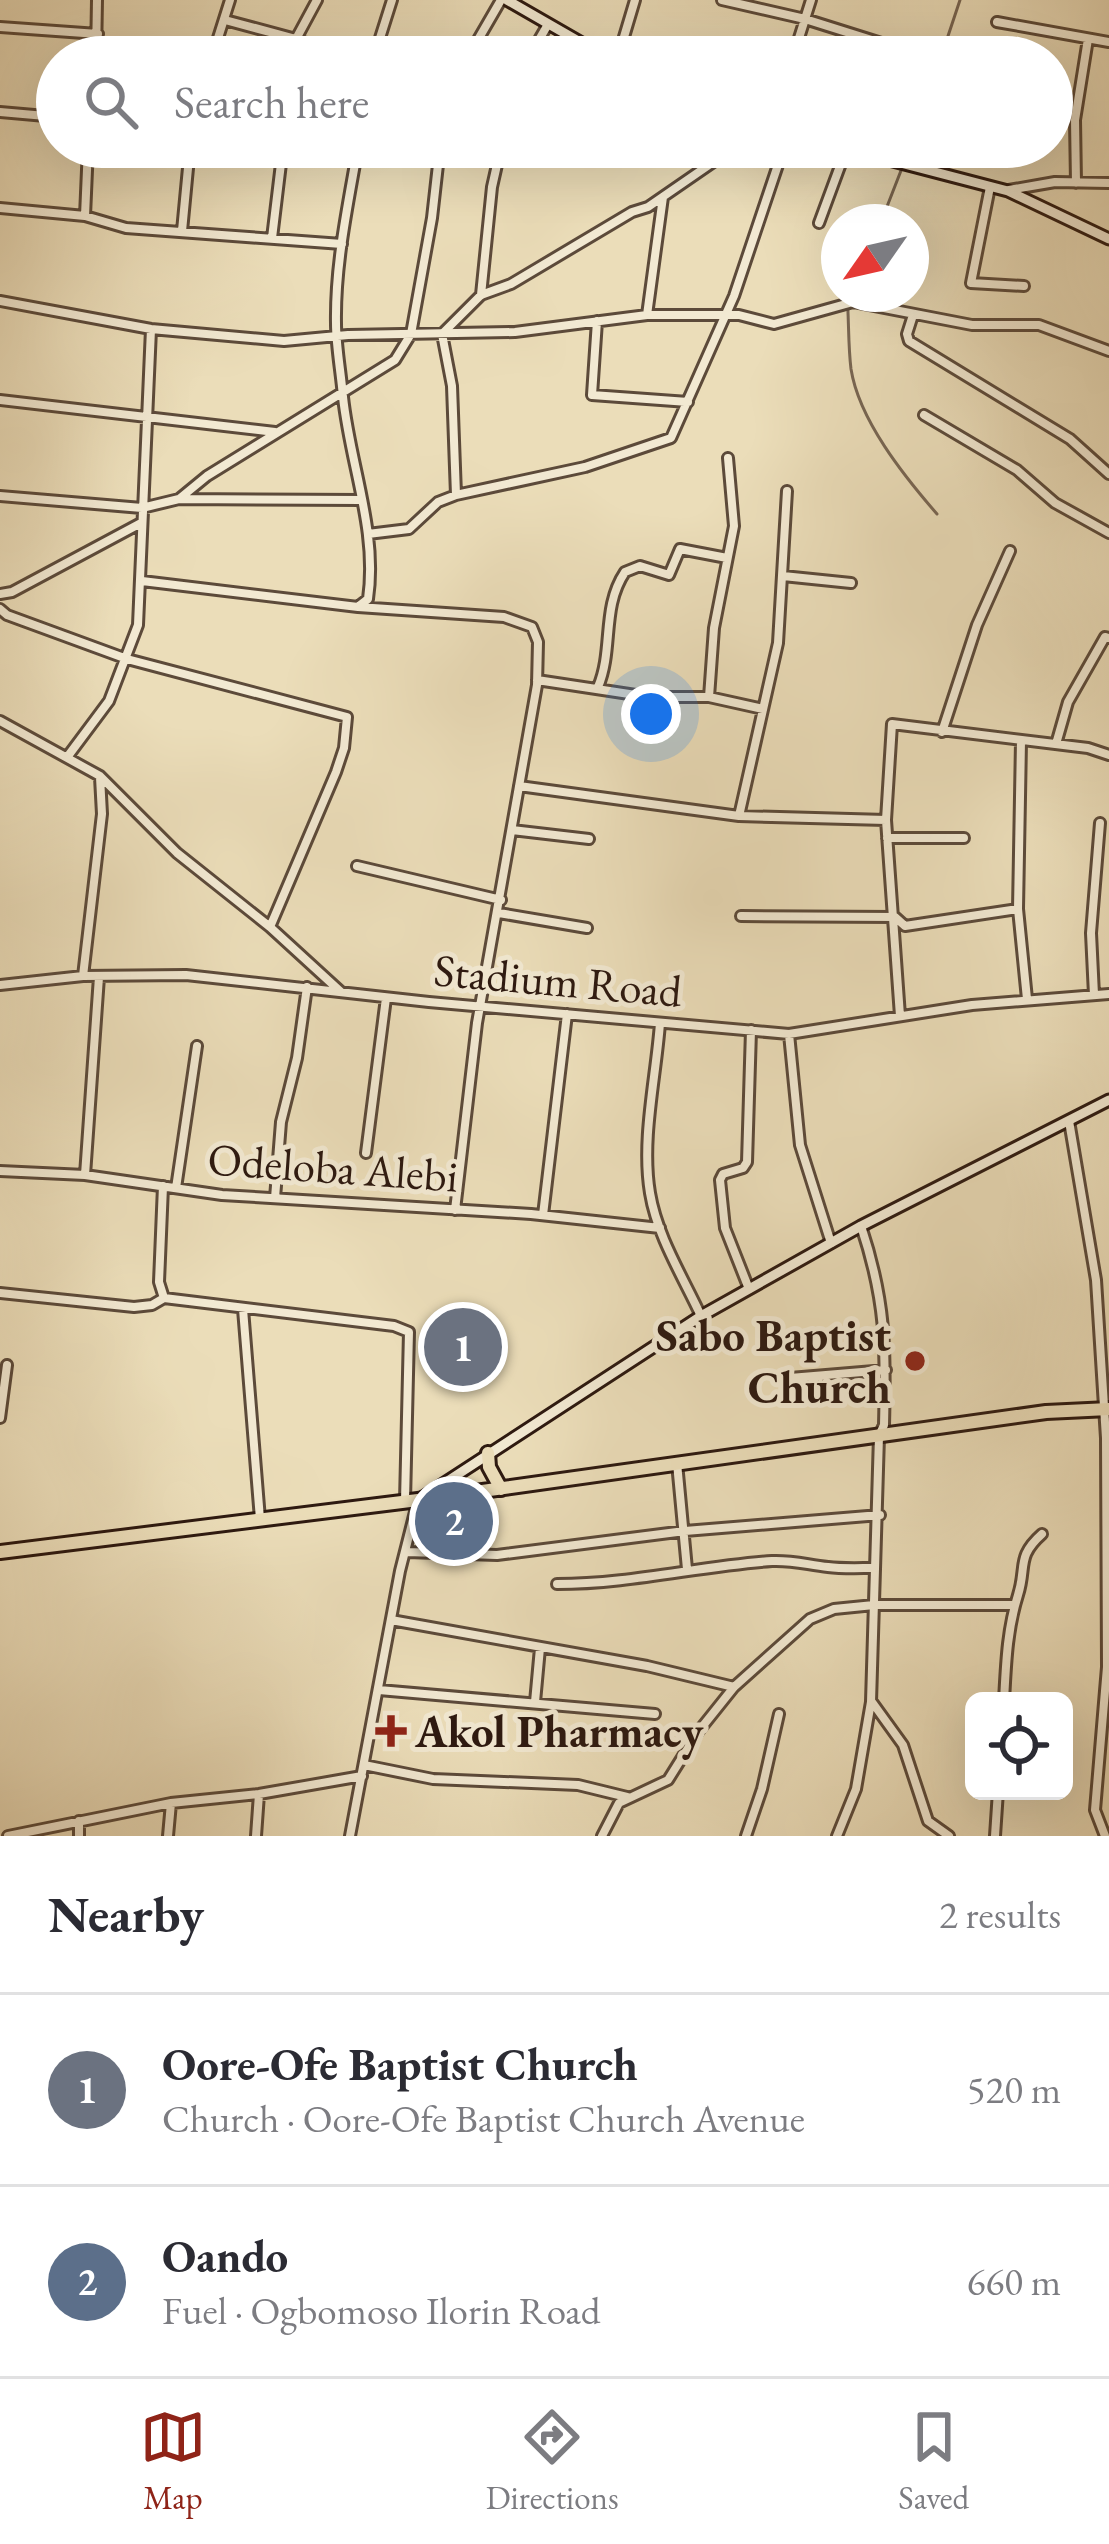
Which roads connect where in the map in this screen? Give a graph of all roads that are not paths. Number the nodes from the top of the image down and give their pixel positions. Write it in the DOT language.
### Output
graph roads {
  1 [pos="97,0"];
  2 [pos="230,0"];
  3 [pos="317,0"];
  4 [pos="392,0"];
  5 [pos="504,0"];
  6 [pos="635,0"];
  7 [pos="722,0"];
  8 [pos="811,0"];
  9 [pos="805,19"];
  10 [pos="225,20"];
  11 [pos="997,22"];
  12 [pos="547,26"];
  13 [pos="0,27"];
  14 [pos="98,34"];
  15 [pos="219,36"];
  16 [pos="285,36"];
  17 [pos="298,36"];
  18 [pos="381,36"];
  19 [pos="481,36"];
  20 [pos="541,36"];
  21 [pos="566,36"];
  22 [pos="624,36"];
  23 [pos="800,36"];
  24 [pos="861,36"];
  25 [pos="1072,36"];
  26 [pos="1073,36"];
  27 [pos="1088,39"];
  28 [pos="1109,42"];
  29 [pos="0,112"];
  30 [pos="36,115"];
  31 [pos="87,168"];
  32 [pos="188,168"];
  33 [pos="280,168"];
  34 [pos="355,168"];
  35 [pos="437,168"];
  36 [pos="496,168"];
  37 [pos="704,168"];
  38 [pos="777,168"];
  39 [pos="837,168"];
  40 [pos="918,168"];
  41 [pos="1076,183"];
  42 [pos="1109,183"];
  43 [pos="990,187"];
  44 [pos="1008,191"];
  45 [pos="664,195"];
  46 [pos="0,208"];
  47 [pos="85,216"];
  48 [pos="819,223"];
  49 [pos="182,231"];
  50 [pos="272,238"];
  51 [pos="1109,239"];
  52 [pos="342,244"];
  53 [pos="1024,286"];
  54 [pos="481,295"];
  55 [pos="0,301"];
  56 [pos="647,315"];
  57 [pos="725,315"];
  58 [pos="913,315"];
  59 [pos="597,321"];
  60 [pos="151,329"];
  61 [pos="411,334"];
  62 [pos="442,334"];
  63 [pos="337,337"];
  64 [pos="1109,351"];
  65 [pos="343,394"];
  66 [pos="0,400"];
  67 [pos="688,402"];
  68 [pos="924,415"];
  69 [pos="148,420"];
  70 [pos="276,432"];
  71 [pos="1086,453"];
  72 [pos="728,458"];
  73 [pos="1109,458"];
  74 [pos="1109,474"];
  75 [pos="787,491"];
  76 [pos="0,496"];
  77 [pos="456,496"];
  78 [pos="179,499"];
  79 [pos="362,500"];
  80 [pos="142,508"];
  81 [pos="141,523"];
  82 [pos="1109,533"];
  83 [pos="368,534"];
  84 [pos="1010,551"];
  85 [pos="728,557"];
  86 [pos="783,576"];
  87 [pos="142,580"];
  88 [pos="851,584"];
  89 [pos="0,594"];
  90 [pos="358,607"];
  91 [pos="0,609"];
  92 [pos="1109,638"];
  93 [pos="127,659"];
  94 [pos="537,680"];
  95 [pos="598,687"];
  96 [pos="709,697"];
  97 [pos="763,710"];
  98 [pos="0,721"];
  99 [pos="942,732"];
  100 [pos="1021,741"];
  101 [pos="1056,745"];
  102 [pos="1109,755"];
  103 [pos="68,756"];
  104 [pos="100,776"];
  105 [pos="519,785"];
  106 [pos="739,817"];
  107 [pos="886,820"];
  108 [pos="1100,823"];
  109 [pos="512,830"];
  110 [pos="887,838"];
  111 [pos="964,838"];
  112 [pos="589,839"];
  113 [pos="357,866"];
  114 [pos="501,900"];
  115 [pos="1018,909"];
  116 [pos="499,914"];
  117 [pos="741,916"];
  118 [pos="895,917"];
  119 [pos="270,927"];
  120 [pos="587,928"];
  121 [pos="83,976"];
  122 [pos="99,977"];
  123 [pos="0,985"];
  124 [pos="307,987"];
  125 [pos="343,993"];
  126 [pos="1109,994"];
  127 [pos="1094,995"];
  128 [pos="386,998"];
  129 [pos="1027,999"];
  130 [pos="481,1007"];
  131 [pos="567,1014"];
  132 [pos="900,1016"];
  133 [pos="660,1023"];
  134 [pos="751,1030"];
  135 [pos="789,1034"];
  136 [pos="197,1046"];
  137 [pos="1109,1100"];
  138 [pos="1069,1121"];
  139 [pos="366,1154"];
  140 [pos="0,1171"];
  141 [pos="85,1175"];
  142 [pos="163,1186"];
  143 [pos="176,1188"];
  144 [pos="275,1198"];
  145 [pos="454,1210"];
  146 [pos="543,1215"];
  147 [pos="861,1226"];
  148 [pos="660,1228"];
  149 [pos="832,1243"];
  150 [pos="748,1289"];
  151 [pos="0,1293"];
  152 [pos="164,1298"];
  153 [pos="243,1309"];
  154 [pos="701,1316"];
  155 [pos="7,1366"];
  156 [pos="886,1370"];
  157 [pos="790,1378"];
  158 [pos="1106,1409"];
  159 [pos="0,1418"];
  160 [pos="879,1436"];
  161 [pos="488,1454"];
  162 [pos="677,1462"];
  163 [pos="501,1489"];
  164 [pos="412,1501"];
  165 [pos="880,1515"];
  166 [pos="260,1519"];
  167 [pos="685,1531"];
  168 [pos="1042,1534"];
  169 [pos="0,1543"];
  170 [pos="1,1552"];
  171 [pos="407,1552"];
  172 [pos="875,1568"];
  173 [pos="687,1569"];
  174 [pos="557,1584"];
  175 [pos="874,1605"];
  176 [pos="1013,1605"];
  177 [pos="391,1620"];
  178 [pos="540,1648"];
  179 [pos="734,1688"];
  180 [pos="380,1690"];
  181 [pos="1005,1692"];
  182 [pos="1107,1695"];
  183 [pos="535,1702"];
  184 [pos="871,1702"];
  185 [pos="655,1714"];
  186 [pos="779,1714"];
  187 [pos="364,1765"];
  188 [pos="362,1777"];
  189 [pos="259,1794"];
  190 [pos="627,1797"];
  191 [pos="997,1800"];
  192 [pos="171,1804"];
  193 [pos="80,1821"];
  194 [pos="933,1832"];
  195 [pos="8,1836"];
  196 [pos="79,1836"];
  197 [pos="168,1836"];
  198 [pos="256,1836"];
  199 [pos="350,1836"];
  200 [pos="602,1836"];
  201 [pos="746,1836"];
  202 [pos="837,1836"];
  203 [pos="949,1836"];
  204 [pos="995,1836"];
  205 [pos="1105,1836"];
  1 -- 14 [label="street"];
  2 -- 10 [label="street"];
  3 -- 17 [label="street"];
  4 -- 18 [label="street"];
  5 -- 12 [label="main road"];
  5 -- 19 [label="street"];
  6 -- 22 [label="street"];
  7 -- 9 [label="street"];
  8 -- 9 [label="street"];
  9 -- 23 [label="street"];
  9 -- 24 [label="street"];
  10 -- 15 [label="street"];
  10 -- 16 [label="street"];
  11 -- 25 [label="street"];
  12 -- 20 [label="street"];
  12 -- 21 [label="main road"];
  13 -- 14 [label="street"];
  26 -- 27 [label="street"];
  27 -- 28 [label="street"];
  27 -- 41 [label="street"];
  29 -- 30 [label="street"];
  31 -- 47 [label="street"];
  32 -- 49 [label="street"];
  33 -- 50 [label="street"];
  34 -- 52 [label="street"];
  35 -- 61 [label="street"];
  36 -- 54 [label="street"];
  37 -- 45 [label="street"];
  38 -- 57 [label="street"];
  39 -- 48 [label="street"];
  40 -- 43 [label="main road"];
  41 -- 42 [label="street"];
  41 -- 44 [label="street"];
  43 -- 44 [label="main road"];
  43 -- 53 [label="street"];
  44 -- 51 [label="main road"];
  45 -- 54 [label="street"];
  45 -- 56 [label="street"];
  46 -- 47 [label="street"];
  47 -- 49 [label="street"];
  49 -- 50 [label="street"];
  50 -- 52 [label="street"];
  52 -- 63 [label="street"];
  54 -- 62 [label="street"];
  55 -- 60 [label="street"];
  56 -- 57 [label="street"];
  56 -- 59 [label="street"];
  57 -- 58 [label="street"];
  57 -- 67 [label="street"];
  58 -- 64 [label="street"];
  58 -- 71 [label="street"];
  59 -- 62 [label="street"];
  59 -- 67 [label="street"];
  60 -- 63 [label="street"];
  60 -- 69 [label="street"];
  61 -- 62 [label="street"];
  61 -- 63 [label="street"];
  61 -- 65 [label="street"];
  62 -- 77 [label="street"];
  63 -- 65 [label="street"];
  65 -- 70 [label="street"];
  65 -- 79 [label="street"];
  66 -- 69 [label="street"];
  67 -- 77 [label="street"];
  68 -- 82 [label="street"];
  69 -- 70 [label="street"];
  69 -- 80 [label="street"];
  70 -- 78 [label="street"];
  71 -- 73 [label="street"];
  71 -- 74 [label="street"];
  72 -- 85 [label="street"];
  75 -- 86 [label="street"];
  76 -- 80 [label="street"];
  77 -- 83 [label="street"];
  78 -- 79 [label="street"];
  78 -- 80 [label="street"];
  79 -- 83 [label="street"];
  80 -- 81 [label="street"];
  81 -- 87 [label="street"];
  81 -- 89 [label="street"];
  83 -- 90 [label="street"];
  84 -- 99 [label="street"];
  85 -- 95 [label="street"];
  85 -- 96 [label="street"];
  86 -- 88 [label="street"];
  86 -- 97 [label="street"];
  87 -- 90 [label="street"];
  87 -- 93 [label="street"];
  90 -- 94 [label="street"];
  91 -- 93 [label="street"];
  92 -- 101 [label="street"];
  93 -- 103 [label="street"];
  93 -- 119 [label="street"];
  94 -- 95 [label="street"];
  94 -- 105 [label="street"];
  95 -- 96 [label="street"];
  96 -- 97 [label="street"];
  97 -- 106 [label="street"];
  98 -- 103 [label="street"];
  99 -- 100 [label="street"];
  99 -- 107 [label="street"];
  100 -- 101 [label="street"];
  100 -- 115 [label="street"];
  101 -- 102 [label="street"];
  103 -- 104 [label="street"];
  104 -- 119 [label="street"];
  104 -- 121 [label="street"];
  105 -- 106 [label="street"];
  105 -- 109 [label="street"];
  106 -- 107 [label="street"];
  107 -- 110 [label="street"];
  108 -- 127 [label="street"];
  109 -- 112 [label="street"];
  109 -- 114 [label="street"];
  110 -- 111 [label="street"];
  110 -- 118 [label="street"];
  113 -- 114 [label="street"];
  114 -- 116 [label="street"];
  115 -- 118 [label="street"];
  115 -- 129 [label="street"];
  116 -- 120 [label="street"];
  116 -- 130 [label="street"];
  117 -- 118 [label="street"];
  118 -- 132 [label="street"];
  119 -- 125 [label="street"];
  121 -- 122 [label="street, Stadium Road"];
  121 -- 123 [label="street, Stadium Road"];
  122 -- 124 [label="street, Stadium Road"];
  122 -- 141 [label="street"];
  124 -- 125 [label="street, Stadium Road"];
  124 -- 144 [label="street"];
  125 -- 128 [label="street, Stadium Road"];
  126 -- 127 [label="street, Stadium Road"];
  127 -- 129 [label="street, Stadium Road"];
  128 -- 130 [label="street, Stadium Road"];
  128 -- 139 [label="street"];
  129 -- 132 [label="street, Stadium Road"];
  130 -- 131 [label="street, Stadium Road"];
  130 -- 145 [label="street"];
  131 -- 133 [label="street, Stadium Road"];
  131 -- 146 [label="street"];
  132 -- 135 [label="street, Stadium Road"];
  133 -- 134 [label="street, Stadium Road"];
  133 -- 148 [label="street"];
  134 -- 135 [label="street, Stadium Road"];
  134 -- 150 [label="street"];
  135 -- 149 [label="street"];
  136 -- 143 [label="street"];
  137 -- 138 [label="main road"];
  138 -- 147 [label="main road"];
  138 -- 158 [label="street"];
  140 -- 141 [label="street, Odeloba Alebi"];
  141 -- 142 [label="street, Odeloba Alebi"];
  142 -- 143 [label="street, Odeloba Alebi"];
  142 -- 152 [label="street"];
  143 -- 144 [label="street, Odeloba Alebi"];
  144 -- 145 [label="street, Odeloba Alebi"];
  145 -- 146 [label="street, Odeloba Alebi"];
  146 -- 148 [label="street, Odeloba Alebi"];
  147 -- 149 [label="main road"];
  147 -- 156 [label="street"];
  148 -- 154 [label="street"];
  149 -- 150 [label="main road"];
  150 -- 154 [label="main road"];
  151 -- 152 [label="street"];
  152 -- 153 [label="street"];
  153 -- 164 [label="street"];
  153 -- 166 [label="street"];
  154 -- 161 [label="main road"];
  155 -- 159 [label="street"];
  156 -- 157 [label="street"];
  156 -- 160 [label="street"];
  158 -- 160 [label="highway"];
  158 -- 182 [label="street"];
  160 -- 162 [label="highway"];
  160 -- 165 [label="street"];
  161 -- 163 [label="highway"];
  161 -- 164 [label="main road"];
  162 -- 163 [label="highway"];
  162 -- 167 [label="street"];
  163 -- 164 [label="highway"];
  164 -- 166 [label="highway"];
  164 -- 171 [label="street"];
  165 -- 167 [label="street"];
  165 -- 172 [label="street"];
  166 -- 170 [label="highway"];
  167 -- 171 [label="street"];
  167 -- 173 [label="street"];
  168 -- 176 [label="street"];
  169 -- 170 [label="street"];
  171 -- 177 [label="street"];
  172 -- 173 [label="street"];
  172 -- 175 [label="street"];
  173 -- 174 [label="street"];
  175 -- 176 [label="street"];
  175 -- 179 [label="street"];
  175 -- 184 [label="street"];
  176 -- 181 [label="street"];
  177 -- 178 [label="street"];
  177 -- 180 [label="street"];
  178 -- 179 [label="street"];
  178 -- 183 [label="street"];
  179 -- 190 [label="street"];
  180 -- 183 [label="street"];
  180 -- 187 [label="street"];
  182 -- 205 [label="street"];
  183 -- 185 [label="street"];
  184 -- 194 [label="street"];
  184 -- 202 [label="street"];
  186 -- 201 [label="street"];
  187 -- 188 [label="street"];
  187 -- 190 [label="street"];
  188 -- 189 [label="street"];
  188 -- 199 [label="street"];
  189 -- 192 [label="street"];
  189 -- 198 [label="street"];
  190 -- 200 [label="street"];
  191 -- 204 [label="street"];
  192 -- 193 [label="street"];
  192 -- 197 [label="street"];
  193 -- 195 [label="street"];
  193 -- 196 [label="street"];
  194 -- 203 [label="street"];
}
